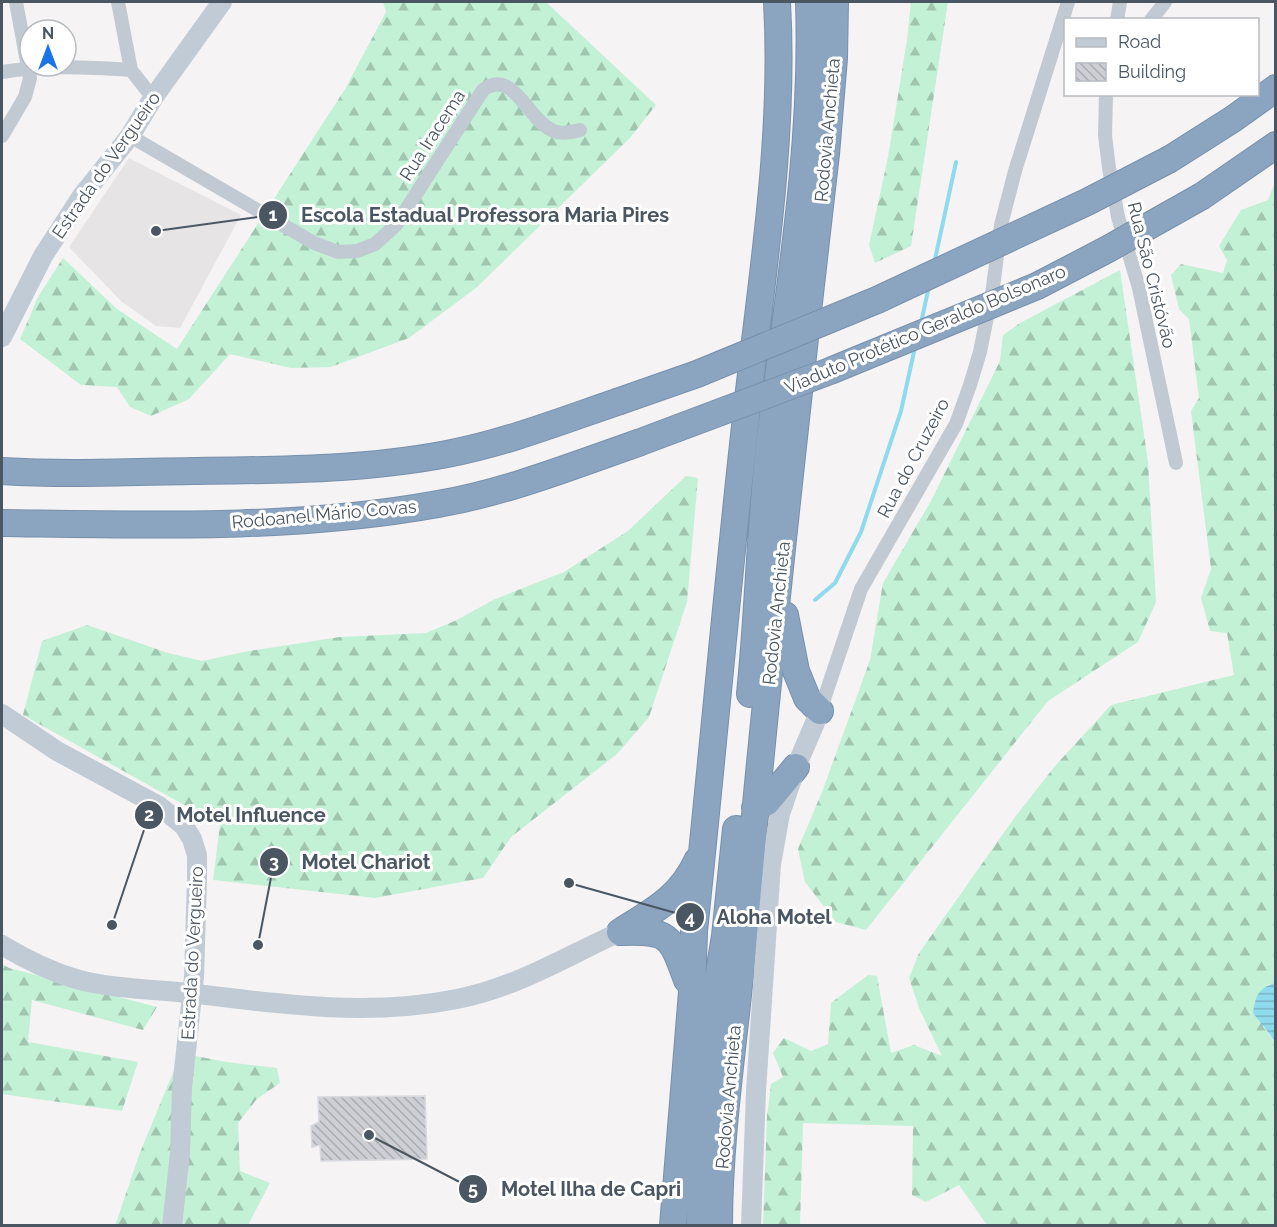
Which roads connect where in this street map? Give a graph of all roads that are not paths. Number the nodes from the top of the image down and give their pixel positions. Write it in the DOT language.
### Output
graph roads {
  1 [pos="16,2"];
  2 [pos="118,2"];
  3 [pos="222,2"];
  4 [pos="777,2"];
  5 [pos="810,2"];
  6 [pos="835,2"];
  7 [pos="1067,2"];
  8 [pos="1120,2"];
  9 [pos="1165,2"];
  10 [pos="19,18"];
  11 [pos="1117,18"];
  12 [pos="1153,18"];
  13 [pos="78,67"];
  14 [pos="18,69"];
  15 [pos="131,70"];
  16 [pos="2,72"];
  17 [pos="30,78"];
  18 [pos="1275,88"];
  19 [pos="1106,96"];
  20 [pos="1115,96"];
  21 [pos="153,98"];
  22 [pos="1105,120"];
  23 [pos="580,130"];
  24 [pos="2,136"];
  25 [pos="130,136"];
  26 [pos="1275,145"];
  27 [pos="2,337"];
  28 [pos="638,443"];
  29 [pos="1176,463"];
  30 [pos="2,471"];
  31 [pos="2,523"];
  32 [pos="782,566"];
  33 [pos="820,711"];
  34 [pos="2,714"];
  35 [pos="796,767"];
  36 [pos="709,780"];
  37 [pos="767,808"];
  38 [pos="702,850"];
  39 [pos="621,932"];
  40 [pos="2,945"];
  41 [pos="692,992"];
  42 [pos="191,993"];
  43 [pos="713,1010"];
  44 [pos="172,1226"];
  45 [pos="673,1226"];
  46 [pos="700,1226"];
  47 [pos="719,1226"];
  48 [pos="751,1226"];
  1 -- 10 [label="street"];
  2 -- 15 [label="street"];
  3 -- 21 [label="street, Estrada do Vergueiro"];
  4 -- 36 [label="highway"];
  5 -- 43 [label="highway, Rodovia Anchieta"];
  6 -- 32 [label="highway, Rodovia Anchieta"];
  7 -- 33 [label="street, Rua do Cruzeiro"];
  8 -- 11 [label="street"];
  9 -- 12 [label="street"];
  13 -- 15 [label="street"];
  14 -- 16 [label="street"];
  15 -- 21 [label="street"];
  17 -- 24 [label="street"];
  18 -- 30 [label="highway, bridge"];
  19 -- 22 [label="street, Rua São Cristóvão"];
  20 -- 22 [label="street"];
  21 -- 25 [label="street, Estrada do Vergueiro"];
  22 -- 29 [label="street, Rua São Cristóvão"];
  23 -- 25 [label="street, Rua Iracema"];
  25 -- 27 [label="street, Estrada do Vergueiro"];
  26 -- 28 [label="highway, Viaduto Protético Geraldo Bolsonaro, bridge"];
  28 -- 31 [label="highway, Rodoanel Mário Covas"];
  32 -- 33 [label="highway"];
  32 -- 37 [label="highway, Rodovia Anchieta"];
  33 -- 35 [label="street"];
  34 -- 42 [label="street, Estrada do Vergueiro"];
  35 -- 37 [label="highway"];
  36 -- 38 [label="highway"];
  36 -- 43 [label="highway"];
  37 -- 47 [label="highway, Rodovia Anchieta"];
  37 -- 48 [label="street"];
  38 -- 39 [label="highway"];
  38 -- 41 [label="highway"];
  39 -- 41 [label="highway"];
  39 -- 42 [label="street"];
  40 -- 42 [label="street"];
  41 -- 45 [label="highway"];
  42 -- 44 [label="street, Estrada do Vergueiro"];
  43 -- 46 [label="highway, Rodovia Anchieta"];
}
